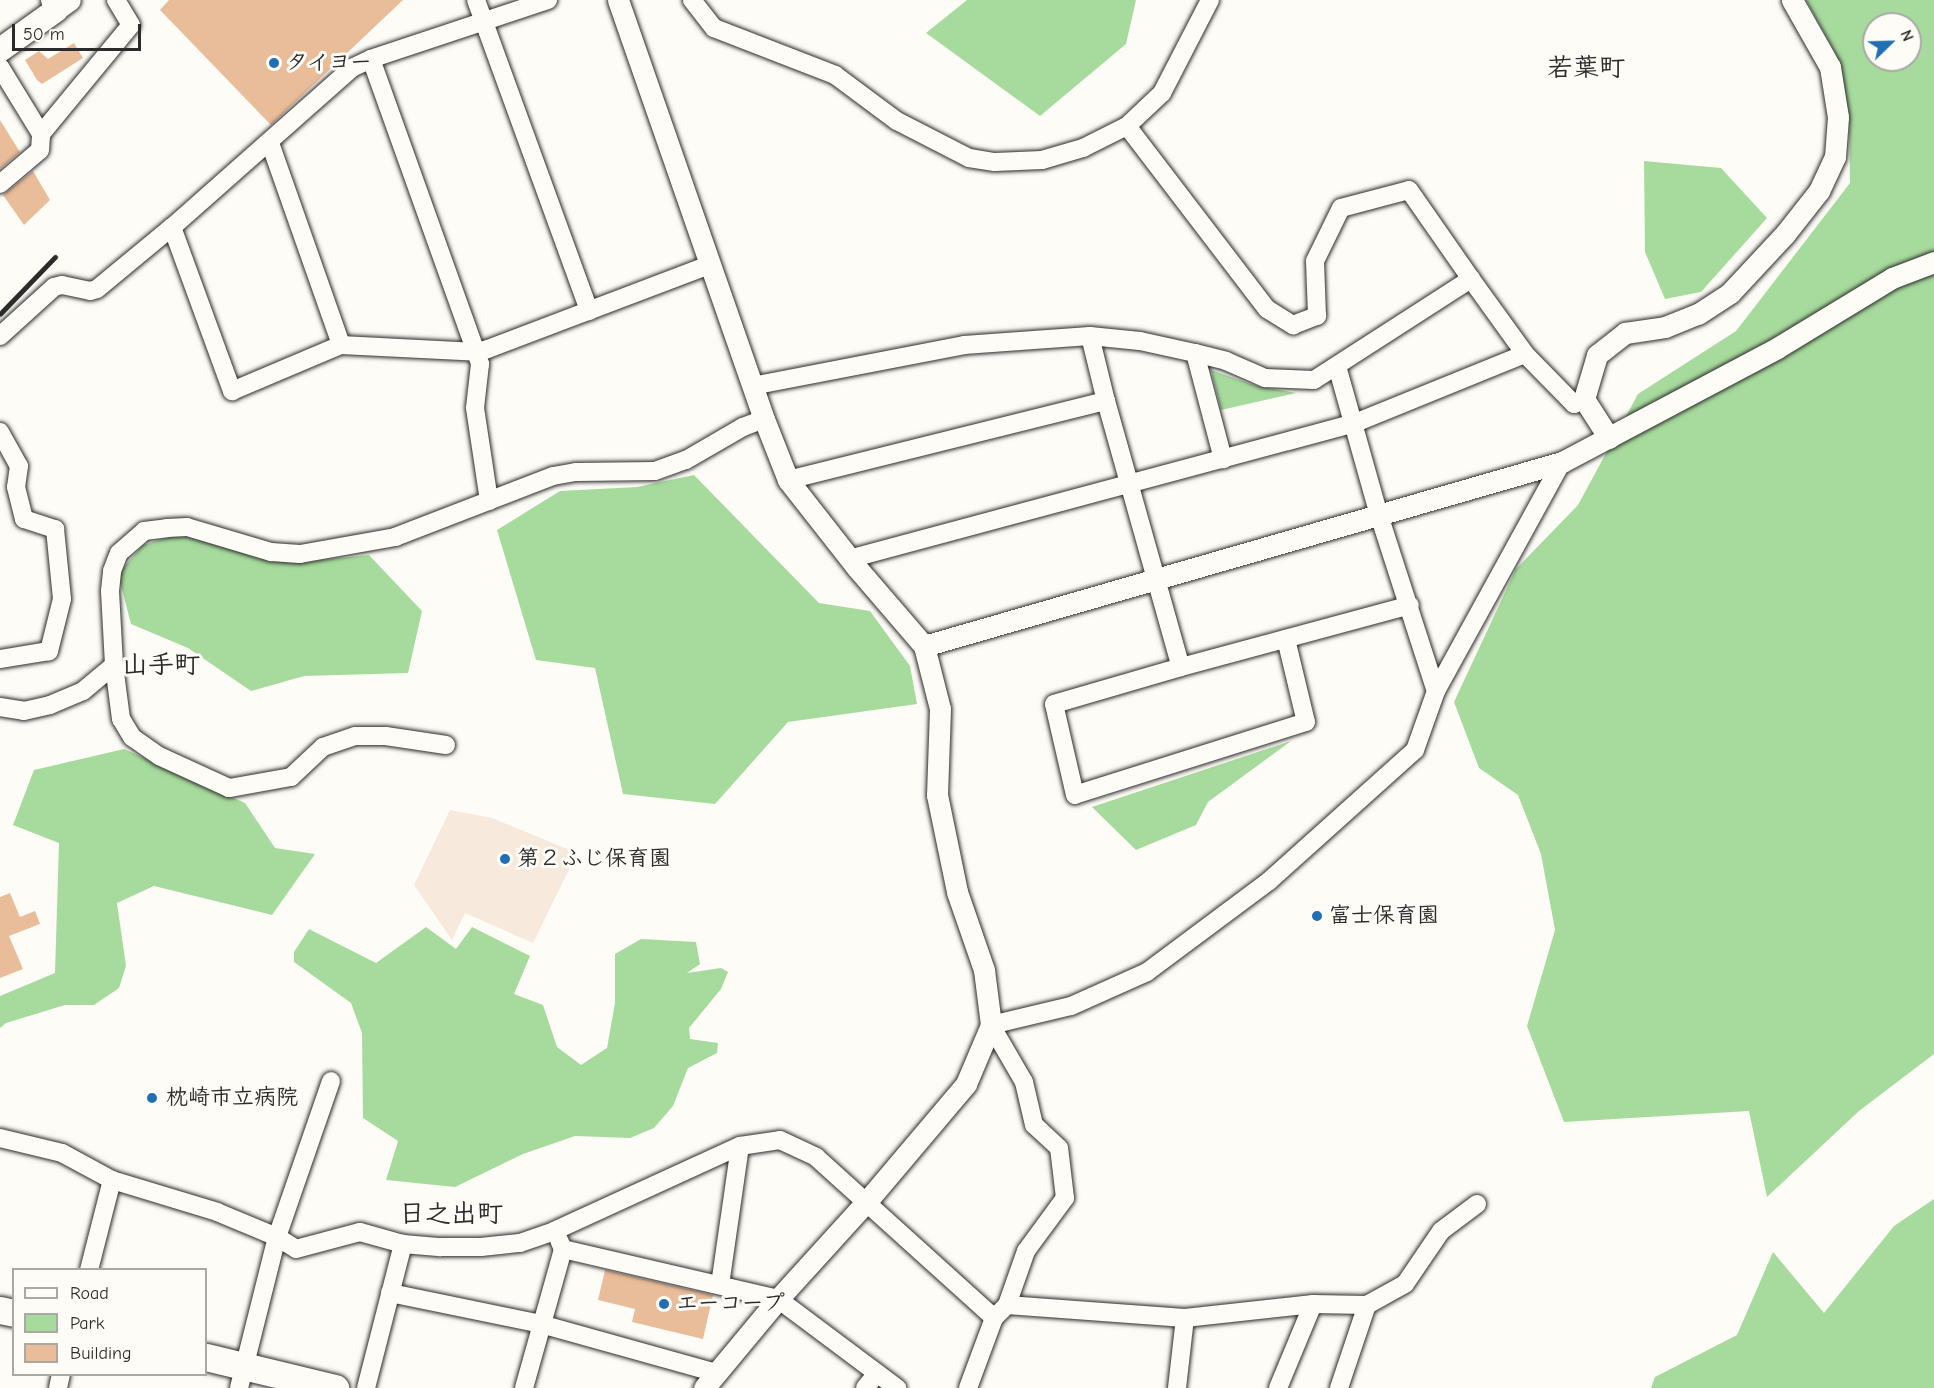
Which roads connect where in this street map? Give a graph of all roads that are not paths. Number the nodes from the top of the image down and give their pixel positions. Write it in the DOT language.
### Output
graph roads {
  1 [pos="116,0"];
  2 [pos="476,0"];
  3 [pos="548,0"];
  4 [pos="618,0"];
  5 [pos="693,0"];
  6 [pos="1210,0"];
  7 [pos="1791,0"];
  8 [pos="59,3"];
  9 [pos="483,22"];
  10 [pos="0,50"];
  11 [pos="371,58"];
  12 [pos="0,67"];
  13 [pos="1127,126"];
  14 [pos="41,134"];
  15 [pos="270,142"];
  16 [pos="0,184"];
  17 [pos="172,227"];
  18 [pos="1934,262"];
  19 [pos="710,265"];
  20 [pos="1471,279"];
  21 [pos="589,311"];
  22 [pos="0,336"];
  23 [pos="1090,336"];
  24 [pos="341,345"];
  25 [pos="477,352"];
  26 [pos="1195,353"];
  27 [pos="1525,354"];
  28 [pos="1337,366"];
  29 [pos="752,386"];
  30 [pos="1584,399"];
  31 [pos="1106,400"];
  32 [pos="764,419"];
  33 [pos="1355,423"];
  34 [pos="0,432"];
  35 [pos="1609,438"];
  36 [pos="1223,459"];
  37 [pos="1562,462"];
  38 [pos="788,480"];
  39 [pos="1129,484"];
  40 [pos="489,501"];
  41 [pos="1379,515"];
  42 [pos="849,559"];
  43 [pos="1157,580"];
  44 [pos="1410,604"];
  45 [pos="1286,639"];
  46 [pos="924,646"];
  47 [pos="0,658"];
  48 [pos="114,665"];
  49 [pos="1181,668"];
  50 [pos="1436,691"];
  51 [pos="0,707"];
  52 [pos="446,745"];
  53 [pos="991,1025"];
  54 [pos="330,1081"];
  55 [pos="0,1138"];
  56 [pos="740,1146"];
  57 [pos="112,1180"];
  58 [pos="867,1201"];
  59 [pos="1477,1204"];
  60 [pos="554,1231"];
  61 [pos="277,1237"];
  62 [pos="403,1244"];
  63 [pos="563,1249"];
  64 [pos="89,1268"];
  65 [pos="720,1285"];
  66 [pos="390,1293"];
  67 [pos="778,1299"];
  68 [pos="1313,1304"];
  69 [pos="1007,1305"];
  70 [pos="1367,1305"];
  71 [pos="994,1318"];
  72 [pos="1185,1318"];
  73 [pos="541,1324"];
  74 [pos="207,1358"];
  75 [pos="877,1373"];
  76 [pos="241,1377"];
  77 [pos="710,1380"];
  78 [pos="335,1388"];
  79 [pos="366,1388"];
  80 [pos="524,1388"];
  81 [pos="865,1388"];
  82 [pos="897,1388"];
  83 [pos="968,1388"];
  84 [pos="1177,1388"];
  85 [pos="1278,1388"];
  86 [pos="1339,1388"];
  1 -- 14 [label="street"];
  2 -- 9 [label="street"];
  3 -- 9 [label="street"];
  4 -- 19 [label="street"];
  5 -- 13 [label="street"];
  6 -- 13 [label="street"];
  7 -- 30 [label="street"];
  8 -- 10 [label="main road"];
  9 -- 11 [label="street"];
  9 -- 21 [label="street"];
  11 -- 15 [label="street"];
  11 -- 25 [label="street"];
  12 -- 14 [label="street"];
  13 -- 20 [label="street"];
  14 -- 16 [label="street"];
  15 -- 17 [label="street"];
  15 -- 24 [label="street"];
  17 -- 22 [label="street"];
  17 -- 24 [label="street"];
  18 -- 35 [label="street"];
  19 -- 21 [label="street"];
  19 -- 29 [label="street"];
  20 -- 27 [label="street"];
  20 -- 28 [label="street"];
  21 -- 25 [label="street"];
  23 -- 26 [label="street"];
  23 -- 29 [label="street"];
  23 -- 31 [label="street"];
  24 -- 25 [label="street"];
  25 -- 40 [label="street"];
  26 -- 28 [label="street"];
  26 -- 36 [label="street"];
  27 -- 30 [label="street"];
  27 -- 33 [label="street"];
  28 -- 33 [label="street"];
  29 -- 32 [label="street"];
  30 -- 35 [label="street"];
  31 -- 38 [label="street"];
  31 -- 39 [label="street"];
  32 -- 38 [label="street"];
  32 -- 40 [label="street"];
  33 -- 36 [label="street"];
  33 -- 41 [label="street"];
  34 -- 47 [label="street"];
  35 -- 37 [label="street"];
  36 -- 39 [label="street"];
  37 -- 41 [label="street"];
  37 -- 50 [label="street"];
  38 -- 42 [label="street"];
  39 -- 42 [label="street"];
  39 -- 43 [label="street"];
  40 -- 48 [label="street"];
  41 -- 43 [label="street"];
  41 -- 44 [label="street"];
  42 -- 46 [label="street"];
  43 -- 46 [label="street"];
  43 -- 49 [label="street"];
  44 -- 45 [label="street"];
  44 -- 50 [label="street"];
  45 -- 49 [label="street"];
  45 -- 49 [label="street"];
  46 -- 53 [label="street"];
  48 -- 51 [label="street"];
  48 -- 52 [label="street"];
  50 -- 53 [label="street"];
  53 -- 58 [label="street"];
  53 -- 69 [label="street"];
  54 -- 61 [label="street"];
  55 -- 57 [label="street"];
  56 -- 58 [label="street"];
  56 -- 60 [label="street"];
  56 -- 65 [label="street"];
  57 -- 61 [label="street"];
  57 -- 64 [label="street"];
  58 -- 67 [label="street"];
  58 -- 71 [label="street"];
  59 -- 70 [label="street"];
  60 -- 62 [label="street"];
  60 -- 63 [label="street"];
  61 -- 62 [label="street"];
  61 -- 76 [label="street"];
  62 -- 66 [label="street"];
  63 -- 65 [label="street"];
  63 -- 73 [label="street"];
  65 -- 67 [label="street"];
  66 -- 73 [label="street"];
  66 -- 79 [label="street"];
  67 -- 75 [label="street"];
  67 -- 77 [label="street"];
  68 -- 70 [label="street"];
  68 -- 72 [label="street"];
  68 -- 85 [label="street"];
  69 -- 71 [label="street"];
  69 -- 72 [label="street"];
  70 -- 86 [label="street"];
  71 -- 83 [label="street"];
  72 -- 84 [label="street"];
  73 -- 77 [label="street"];
  73 -- 80 [label="street"];
  74 -- 76 [label="main road"];
  75 -- 81 [label="street"];
  75 -- 82 [label="street"];
  76 -- 78 [label="main road"];
}
